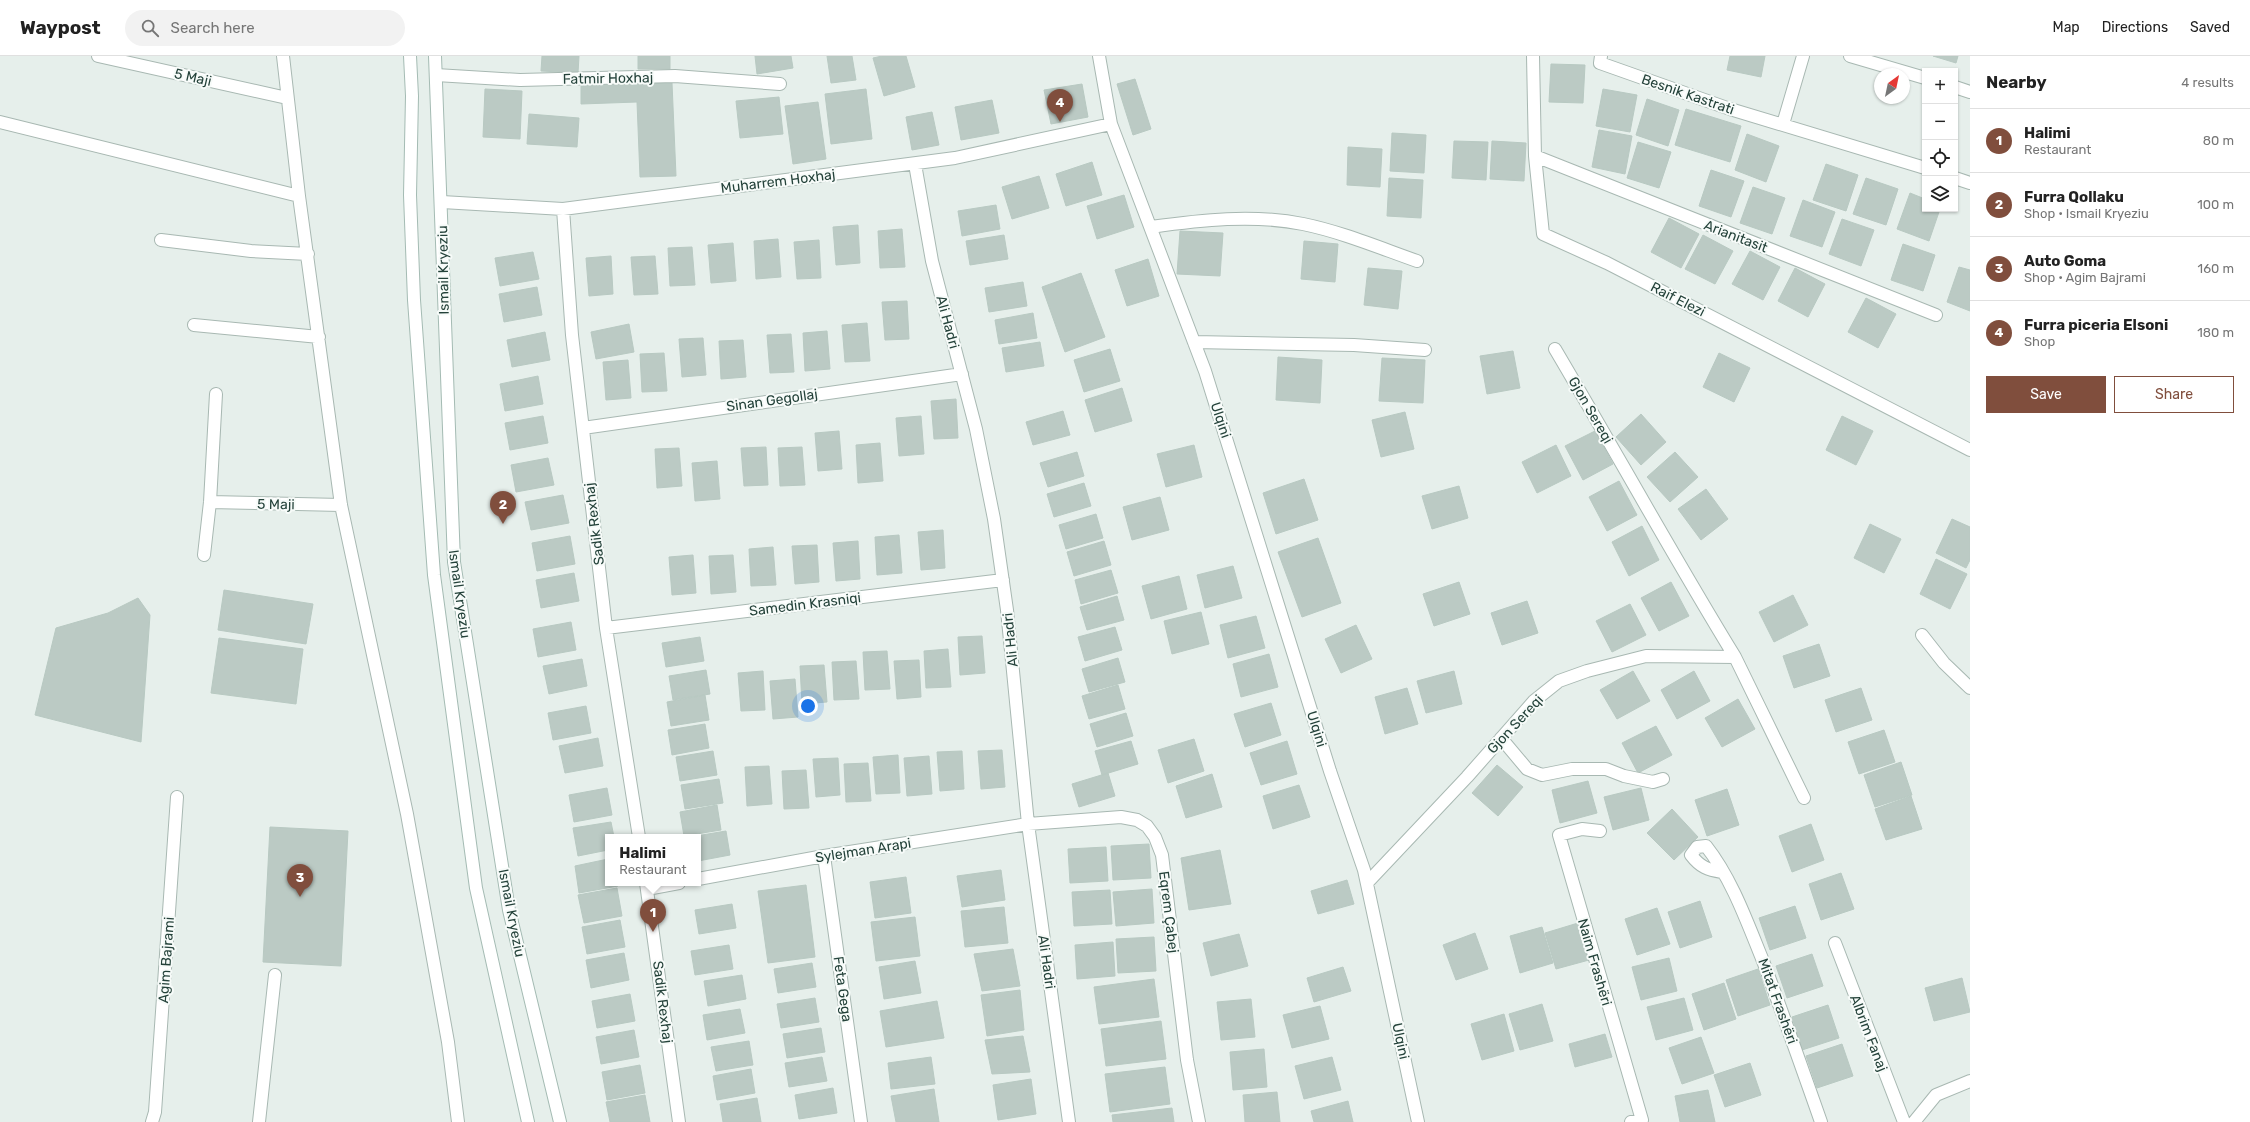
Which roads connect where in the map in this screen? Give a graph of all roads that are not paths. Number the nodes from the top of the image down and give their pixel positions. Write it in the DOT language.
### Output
graph roads {
  1 [pos="98,56"];
  2 [pos="283,56"];
  3 [pos="410,56"];
  4 [pos="435,56"];
  5 [pos="1099,56"];
  6 [pos="1533,56"];
  7 [pos="1600,56"];
  8 [pos="1803,56"];
  9 [pos="1850,56"];
  10 [pos="436,75"];
  11 [pos="1922,77"];
  12 [pos="780,84"];
  13 [pos="1958,88"];
  14 [pos="1969,89"];
  15 [pos="287,98"];
  16 [pos="0,122"];
  17 [pos="1111,124"];
  18 [pos="1783,124"];
  19 [pos="1535,156"];
  20 [pos="915,164"];
  21 [pos="1922,167"];
  22 [pos="1958,179"];
  23 [pos="1970,183"];
  24 [pos="299,196"];
  25 [pos="442,202"];
  26 [pos="562,209"];
  27 [pos="1151,227"];
  28 [pos="161,240"];
  29 [pos="308,254"];
  30 [pos="1417,261"];
  31 [pos="1936,315"];
  32 [pos="194,325"];
  33 [pos="319,337"];
  34 [pos="1194,342"];
  35 [pos="1555,349"];
  36 [pos="1424,350"];
  37 [pos="962,374"];
  38 [pos="216,394"];
  39 [pos="582,428"];
  40 [pos="1970,450"];
  41 [pos="210,502"];
  42 [pos="341,505"];
  43 [pos="204,554"];
  44 [pos="1003,580"];
  45 [pos="606,628"];
  46 [pos="1922,635"];
  47 [pos="1735,657"];
  48 [pos="1970,688"];
  49 [pos="1501,738"];
  50 [pos="1664,779"];
  51 [pos="177,797"];
  52 [pos="1804,798"];
  53 [pos="1028,824"];
  54 [pos="1600,832"];
  55 [pos="639,834"];
  56 [pos="824,856"];
  57 [pos="1722,872"];
  58 [pos="701,879"];
  59 [pos="1367,883"];
  60 [pos="647,886"];
  61 [pos="1835,943"];
  62 [pos="275,975"];
  63 [pos="1970,1081"];
  64 [pos="152,1122"];
  65 [pos="259,1122"];
  66 [pos="458,1122"];
  67 [pos="528,1122"];
  68 [pos="560,1122"];
  69 [pos="679,1122"];
  70 [pos="861,1122"];
  71 [pos="1069,1122"];
  72 [pos="1199,1122"];
  73 [pos="1418,1122"];
  74 [pos="1631,1122"];
  75 [pos="1821,1122"];
  76 [pos="1904,1122"];
  77 [pos="1914,1122"];
  1 -- 15 [label="street, 5 Maji"];
  2 -- 15 [label="street"];
  3 -- 67 [label="street, Ismail Kryeziu"];
  4 -- 10 [label="street, Ismail Kryeziu"];
  5 -- 17 [label="street, Ulqini"];
  6 -- 19 [label="street, Raif Elezi"];
  7 -- 18 [label="street, Besnik Kastrati"];
  8 -- 18 [label="street"];
  9 -- 11 [label="street"];
  10 -- 12 [label="street, Fatmir Hoxhaj"];
  10 -- 25 [label="street, Ismail Kryeziu"];
  13 -- 14 [label="street"];
  15 -- 24 [label="street"];
  16 -- 24 [label="street"];
  17 -- 20 [label="street, Muharrem Hoxhaj"];
  17 -- 27 [label="street, Ulqini"];
  18 -- 21 [label="street, Besnik Kastrati"];
  19 -- 31 [label="street, Arianitasit"];
  19 -- 40 [label="street, Raif Elezi"];
  20 -- 26 [label="street, Muharrem Hoxhaj"];
  20 -- 37 [label="street, Ali Hadri"];
  22 -- 23 [label="street"];
  24 -- 29 [label="street"];
  25 -- 26 [label="street, Muharrem Hoxhaj"];
  25 -- 68 [label="street, Ismail Kryeziu"];
  26 -- 39 [label="street, Sadik Rexhaj"];
  27 -- 30 [label="street"];
  27 -- 34 [label="street, Ulqini"];
  28 -- 29 [label="street"];
  29 -- 33 [label="street"];
  32 -- 33 [label="street"];
  33 -- 42 [label="street"];
  34 -- 36 [label="street"];
  34 -- 59 [label="street, Ulqini"];
  35 -- 47 [label="street, Gjon Sereqi"];
  37 -- 39 [label="street, Sinan Gegollaj"];
  37 -- 44 [label="street, Ali Hadri"];
  38 -- 41 [label="street"];
  39 -- 45 [label="street, Sadik Rexhaj"];
  41 -- 42 [label="street, 5 Maji"];
  41 -- 43 [label="street"];
  42 -- 66 [label="street"];
  44 -- 45 [label="street, Samedin Krasniqi"];
  44 -- 53 [label="street, Ali Hadri"];
  45 -- 55 [label="street, Sadik Rexhaj"];
  46 -- 48 [label="street"];
  47 -- 49 [label="street, Gjon Sereqi"];
  47 -- 52 [label="street, Gjon Sereqi"];
  49 -- 50 [label="street"];
  49 -- 59 [label="street, Gjon Sereqi"];
  51 -- 64 [label="street, Agim Bajrami"];
  53 -- 56 [label="street, Sylejman Arapi"];
  53 -- 71 [label="street, Ali Hadri"];
  53 -- 72 [label="street, Eqrem Çabej"];
  54 -- 74 [label="street, Naim Frashëri"];
  56 -- 58 [label="street, Sylejman Arapi"];
  56 -- 70 [label="street, Feta Gega"];
  57 -- 75 [label="street, Mitat Frashëri"];
  59 -- 73 [label="street, Ulqini"];
  60 -- 69 [label="street, Sadik Rexhaj"];
  61 -- 76 [label="street, Albrim Fanaj"];
  62 -- 65 [label="street"];
  63 -- 77 [label="street"];
}
